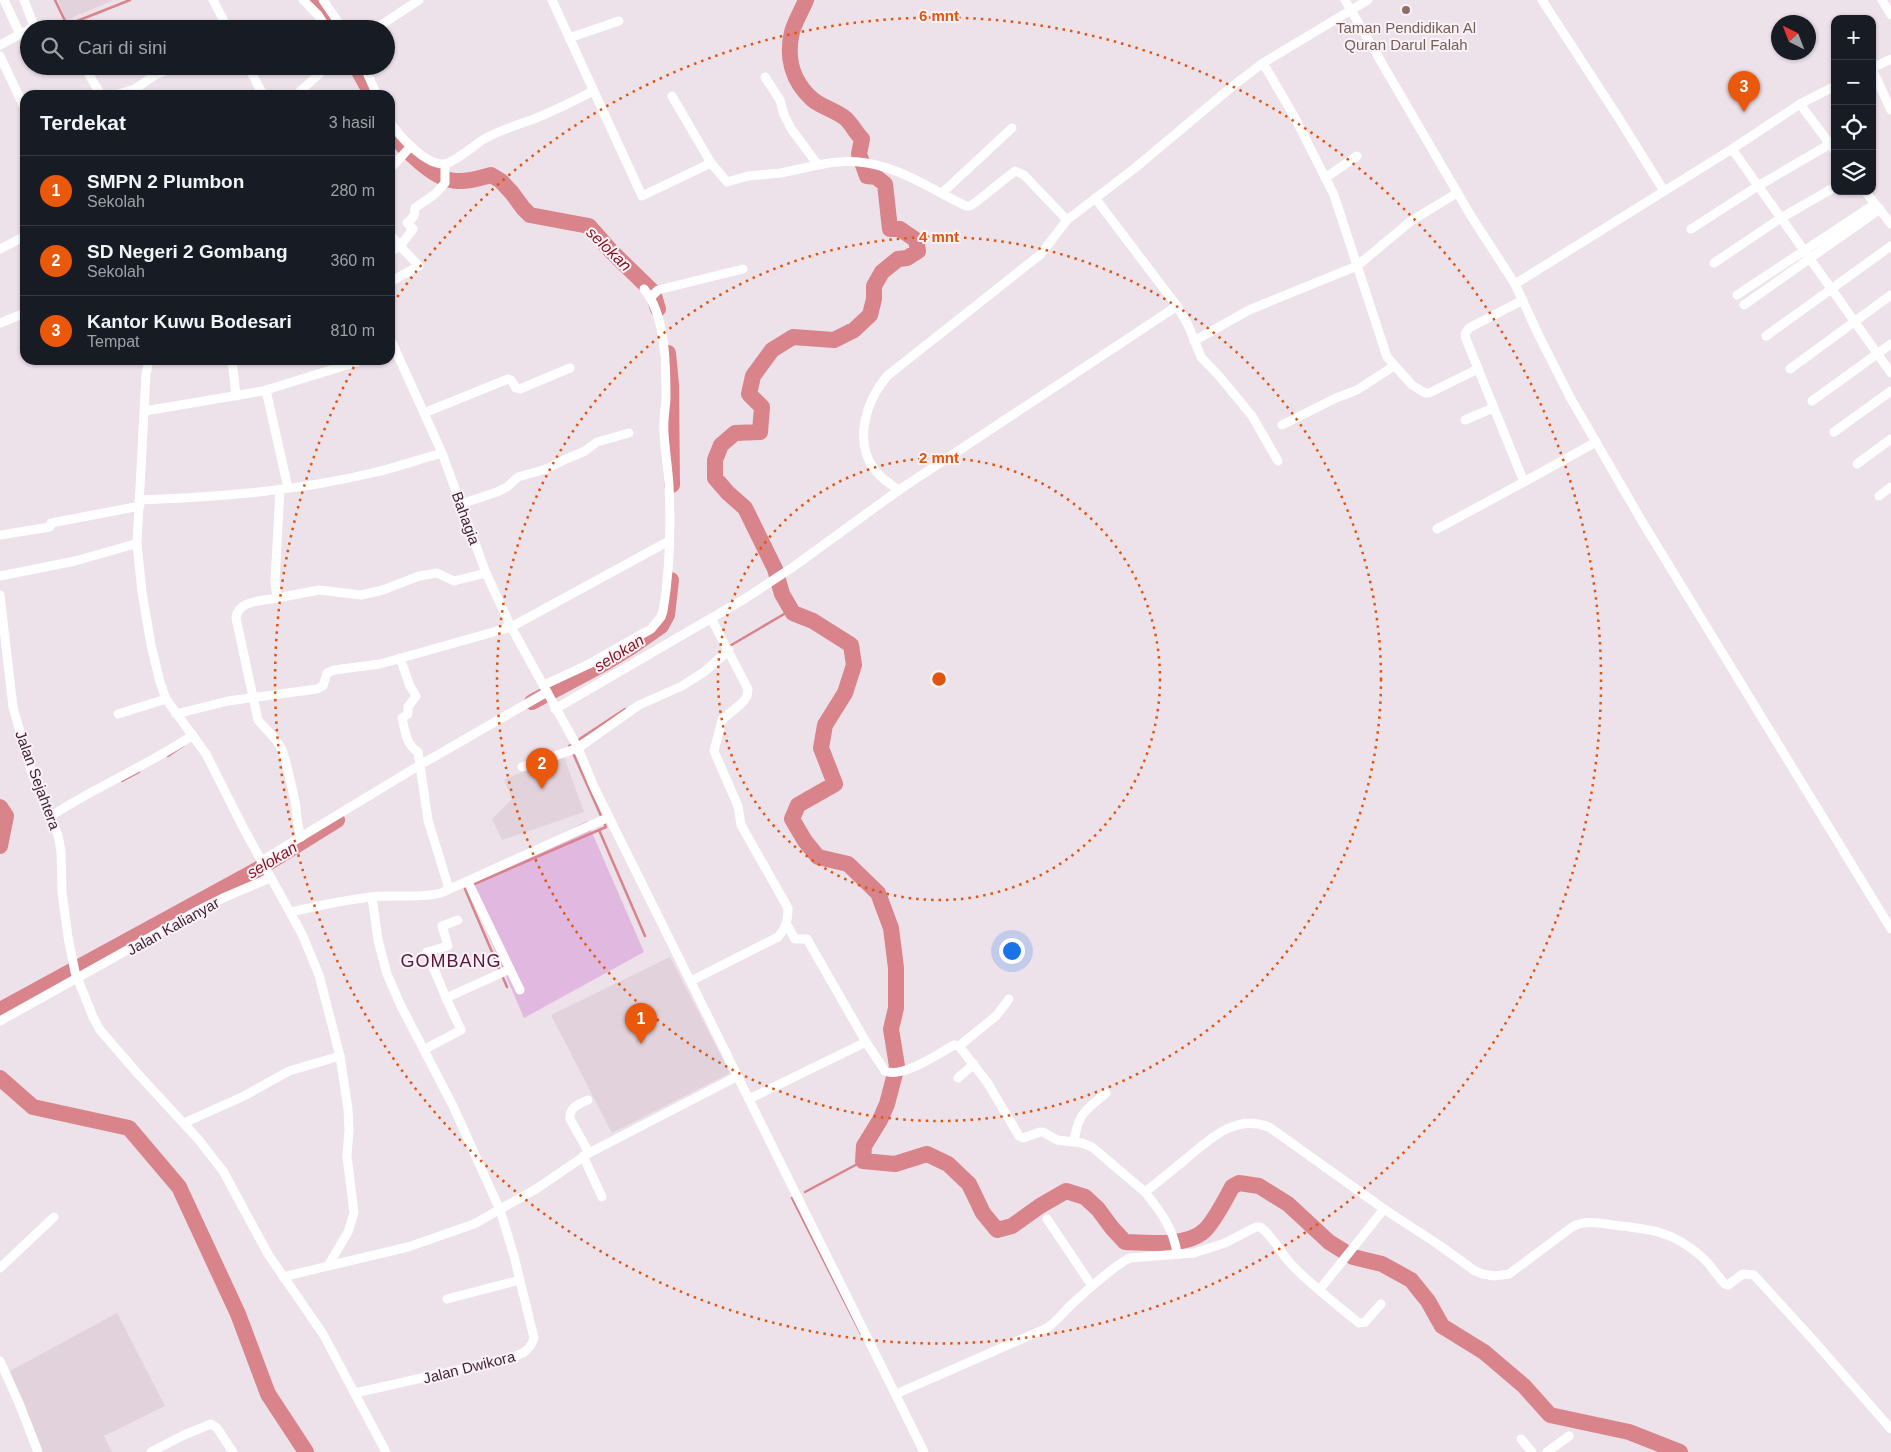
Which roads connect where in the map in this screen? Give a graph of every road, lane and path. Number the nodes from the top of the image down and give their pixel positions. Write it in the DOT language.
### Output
graph roads {
  1 [pos="24,0"];
  2 [pos="214,0"];
  3 [pos="303,0"];
  4 [pos="323,0"];
  5 [pos="552,0"];
  6 [pos="1345,0"];
  7 [pos="1368,0"];
  8 [pos="1542,0"];
  9 [pos="1882,0"];
  10 [pos="4,1"];
  11 [pos="416,1"];
  12 [pos="1352,10"];
  13 [pos="1891,15"];
  14 [pos="30,20"];
  15 [pos="224,20"];
  16 [pos="321,20"];
  17 [pos="337,20"];
  18 [pos="388,20"];
  19 [pos="619,21"];
  20 [pos="20,34"];
  21 [pos="569,38"];
  22 [pos="0,45"];
  23 [pos="0,56"];
  24 [pos="1891,59"];
  25 [pos="1263,63"];
  26 [pos="1876,66"];
  27 [pos="89,75"];
  28 [pos="157,75"];
  29 [pos="253,75"];
  30 [pos="318,75"];
  31 [pos="368,75"];
  32 [pos="765,77"];
  33 [pos="1876,77"];
  34 [pos="1831,88"];
  35 [pos="98,90"];
  36 [pos="132,90"];
  37 [pos="260,90"];
  38 [pos="302,90"];
  39 [pos="375,90"];
  40 [pos="593,91"];
  41 [pos="672,96"];
  42 [pos="20,98"];
  43 [pos="1800,104"];
  44 [pos="1891,110"];
  45 [pos="1012,128"];
  46 [pos="395,129"];
  47 [pos="1831,147"];
  48 [pos="409,149"];
  49 [pos="1732,149"];
  50 [pos="1831,149"];
  51 [pos="1357,156"];
  52 [pos="711,162"];
  53 [pos="395,164"];
  54 [pos="445,165"];
  55 [pos="818,165"];
  56 [pos="1325,178"];
  57 [pos="1758,186"];
  58 [pos="1831,189"];
  59 [pos="1664,191"];
  60 [pos="942,193"];
  61 [pos="1457,193"];
  62 [pos="1868,195"];
  63 [pos="1095,198"];
  64 [pos="1878,207"];
  65 [pos="1781,218"];
  66 [pos="1068,220"];
  67 [pos="1891,224"];
  68 [pos="1691,229"];
  69 [pos="20,239"];
  70 [pos="395,240"];
  71 [pos="400,246"];
  72 [pos="1891,246"];
  73 [pos="0,249"];
  74 [pos="395,249"];
  75 [pos="1803,250"];
  76 [pos="1810,260"];
  77 [pos="1714,262"];
  78 [pos="1357,266"];
  79 [pos="743,269"];
  80 [pos="1772,272"];
  81 [pos="395,279"];
  82 [pos="1778,282"];
  83 [pos="1515,284"];
  84 [pos="644,289"];
  85 [pos="1832,290"];
  86 [pos="654,294"];
  87 [pos="1737,295"];
  88 [pos="1891,295"];
  89 [pos="1523,300"];
  90 [pos="1744,305"];
  91 [pos="1177,306"];
  92 [pos="20,315"];
  93 [pos="1854,322"];
  94 [pos="0,324"];
  95 [pos="1766,336"];
  96 [pos="1194,341"];
  97 [pos="1891,344"];
  98 [pos="1878,353"];
  99 [pos="395,354"];
  100 [pos="148,365"];
  101 [pos="233,365"];
  102 [pos="347,365"];
  103 [pos="1394,366"];
  104 [pos="570,368"];
  105 [pos="1478,369"];
  106 [pos="1790,369"];
  107 [pos="1891,373"];
  108 [pos="266,390"];
  109 [pos="1891,390"];
  110 [pos="236,396"];
  111 [pos="1812,401"];
  112 [pos="1493,408"];
  113 [pos="145,411"];
  114 [pos="424,413"];
  115 [pos="1465,420"];
  116 [pos="1282,425"];
  117 [pos="1834,432"];
  118 [pos="628,433"];
  119 [pos="1891,439"];
  120 [pos="1596,442"];
  121 [pos="442,453"];
  122 [pos="1278,461"];
  123 [pos="1857,464"];
  124 [pos="1524,482"];
  125 [pos="284,488"];
  126 [pos="1891,488"];
  127 [pos="899,490"];
  128 [pos="1879,496"];
  129 [pos="461,504"];
  130 [pos="138,505"];
  131 [pos="1437,529"];
  132 [pos="0,535"];
  133 [pos="669,541"];
  134 [pos="135,544"];
  135 [pos="486,573"];
  136 [pos="0,576"];
  137 [pos="0,595"];
  138 [pos="277,598"];
  139 [pos="710,618"];
  140 [pos="511,627"];
  141 [pos="727,647"];
  142 [pos="400,658"];
  143 [pos="547,692"];
  144 [pos="252,698"];
  145 [pos="166,699"];
  146 [pos="555,709"];
  147 [pos="118,714"];
  148 [pos="176,714"];
  149 [pos="193,735"];
  150 [pos="577,748"];
  151 [pos="420,766"];
  152 [pos="522,768"];
  153 [pos="51,816"];
  154 [pos="609,817"];
  155 [pos="301,837"];
  156 [pos="263,864"];
  157 [pos="270,878"];
  158 [pos="468,882"];
  159 [pos="449,890"];
  160 [pos="372,896"];
  161 [pos="290,912"];
  162 [pos="458,920"];
  163 [pos="787,924"];
  164 [pos="1891,929"];
  165 [pos="508,970"];
  166 [pos="76,972"];
  167 [pos="691,981"];
  168 [pos="520,990"];
  169 [pos="446,998"];
  170 [pos="1009,999"];
  171 [pos="0,1021"];
  172 [pos="866,1042"];
  173 [pos="959,1046"];
  174 [pos="425,1049"];
  175 [pos="340,1056"];
  176 [pos="974,1064"];
  177 [pos="738,1076"];
  178 [pos="958,1078"];
  179 [pos="1106,1093"];
  180 [pos="750,1099"];
  181 [pos="588,1100"];
  182 [pos="184,1123"];
  183 [pos="1074,1142"];
  184 [pos="586,1155"];
  185 [pos="1145,1192"];
  186 [pos="602,1197"];
  187 [pos="500,1210"];
  188 [pos="1384,1210"];
  189 [pos="54,1217"];
  190 [pos="1047,1219"];
  191 [pos="1177,1254"];
  192 [pos="328,1266"];
  193 [pos="0,1268"];
  194 [pos="284,1277"];
  195 [pos="520,1280"];
  196 [pos="1092,1286"];
  197 [pos="1320,1290"];
  198 [pos="447,1299"];
  199 [pos="1381,1304"];
  200 [pos="0,1361"];
  201 [pos="355,1392"];
  202 [pos="896,1394"];
  203 [pos="1891,1429"];
  204 [pos="1569,1436"];
  205 [pos="1521,1439"];
  206 [pos="38,1452"];
  207 [pos="151,1452"];
  208 [pos="233,1452"];
  209 [pos="386,1452"];
  210 [pos="924,1452"];
  211 [pos="1532,1452"];
  212 [pos="1547,1452"];
  1 -- 14 [label="street"];
  2 -- 15 [label="street"];
  3 -- 16 [label="street"];
  4 -- 17 [label="street"];
  5 -- 21 [label="street"];
  6 -- 12 [label="street"];
  7 -- 12 [label="street"];
  8 -- 59 [label="street"];
  9 -- 13 [label="street"];
  10 -- 20 [label="street"];
  11 -- 18 [label="street"];
  12 -- 25 [label="street"];
  12 -- 61 [label="street"];
  19 -- 21 [label="street"];
  20 -- 22 [label="street"];
  21 -- 40 [label="street"];
  23 -- 42 [label="street"];
  24 -- 26 [label="street"];
  25 -- 56 [label="street"];
  25 -- 63 [label="street"];
  27 -- 35 [label="street"];
  28 -- 36 [label="street"];
  29 -- 37 [label="street"];
  30 -- 38 [label="street"];
  31 -- 39 [label="street"];
  32 -- 55 [label="street"];
  33 -- 44 [label="street"];
  34 -- 43 [label="street"];
  40 -- 52 [label="street"];
  40 -- 54 [label="street"];
  41 -- 52 [label="street"];
  43 -- 47 [label="street"];
  43 -- 49 [label="street"];
  45 -- 60 [label="street"];
  46 -- 48 [label="street"];
  48 -- 53 [label="street"];
  48 -- 54 [label="street"];
  49 -- 57 [label="street"];
  49 -- 59 [label="street"];
  50 -- 57 [label="street"];
  51 -- 56 [label="street"];
  52 -- 55 [label="street"];
  54 -- 71 [label="street"];
  55 -- 60 [label="street"];
  56 -- 78 [label="street"];
  57 -- 65 [label="street"];
  57 -- 68 [label="street"];
  58 -- 65 [label="street"];
  59 -- 83 [label="street"];
  60 -- 66 [label="street"];
  61 -- 78 [label="street"];
  61 -- 83 [label="street"];
  62 -- 64 [label="street"];
  63 -- 66 [label="street"];
  63 -- 91 [label="street"];
  64 -- 67 [label="street"];
  64 -- 75 [label="street"];
  64 -- 76 [label="street"];
  65 -- 75 [label="street"];
  65 -- 77 [label="street"];
  66 -- 127 [label="street"];
  69 -- 73 [label="street"];
  70 -- 71 [label="street"];
  71 -- 74 [label="street"];
  71 -- 81 [label="street"];
  72 -- 85 [label="street"];
  75 -- 76 [label="street"];
  75 -- 80 [label="street"];
  76 -- 82 [label="street"];
  76 -- 85 [label="street"];
  78 -- 96 [label="street"];
  78 -- 103 [label="street"];
  79 -- 86 [label="street"];
  80 -- 82 [label="street"];
  80 -- 87 [label="street"];
  82 -- 90 [label="street"];
  83 -- 89 [label="street"];
  84 -- 86 [label="street"];
  85 -- 93 [label="street"];
  85 -- 95 [label="street"];
  86 -- 133 [label="street"];
  88 -- 93 [label="street"];
  89 -- 105 [label="street"];
  89 -- 120 [label="street"];
  91 -- 96 [label="street"];
  91 -- 127 [label="street"];
  92 -- 94 [label="street"];
  93 -- 98 [label="street"];
  93 -- 106 [label="street"];
  96 -- 122 [label="street"];
  97 -- 98 [label="street"];
  98 -- 107 [label="street"];
  98 -- 111 [label="street"];
  99 -- 114 [label="street, Bahagia"];
  100 -- 113 [label="street"];
  101 -- 110 [label="street"];
  102 -- 108 [label="street"];
  103 -- 105 [label="street"];
  103 -- 116 [label="street"];
  104 -- 114 [label="street"];
  105 -- 112 [label="street"];
  108 -- 110 [label="street"];
  108 -- 125 [label="street"];
  109 -- 117 [label="street"];
  110 -- 113 [label="street"];
  112 -- 115 [label="street"];
  112 -- 124 [label="street"];
  113 -- 130 [label="street"];
  114 -- 121 [label="street, Bahagia"];
  118 -- 129 [label="street"];
  119 -- 123 [label="street"];
  120 -- 124 [label="street"];
  120 -- 164 [label="street"];
  121 -- 125 [label="street"];
  121 -- 129 [label="street, Bahagia"];
  124 -- 131 [label="street"];
  125 -- 130 [label="street"];
  125 -- 138 [label="street"];
  126 -- 128 [label="street"];
  127 -- 139 [label="street"];
  129 -- 135 [label="street, Bahagia"];
  130 -- 132 [label="street"];
  130 -- 145 [label="street"];
  133 -- 140 [label="street"];
  133 -- 143 [label="street"];
  134 -- 136 [label="street"];
  135 -- 138 [label="street"];
  135 -- 140 [label="street, Bahagia"];
  137 -- 153 [label="street, Jalan Sejahtera"];
  138 -- 144 [label="street"];
  139 -- 141 [label="street"];
  139 -- 146 [label="street"];
  140 -- 142 [label="street"];
  140 -- 143 [label="street, Bahagia"];
  141 -- 150 [label="street"];
  141 -- 163 [label="street"];
  142 -- 144 [label="street"];
  142 -- 151 [label="street"];
  143 -- 146 [label="street, Bahagia"];
  143 -- 151 [label="street"];
  144 -- 148 [label="street"];
  144 -- 155 [label="street"];
  145 -- 147 [label="street"];
  145 -- 148 [label="street"];
  146 -- 150 [label="street, Bahagia"];
  148 -- 149 [label="street"];
  149 -- 153 [label="street"];
  149 -- 156 [label="street"];
  150 -- 152 [label="street"];
  150 -- 154 [label="street, Bahagia"];
  151 -- 155 [label="street"];
  151 -- 159 [label="street"];
  153 -- 166 [label="street, Jalan Sejahtera"];
  154 -- 158 [label="street"];
  154 -- 167 [label="street, Bahagia"];
  155 -- 156 [label="street"];
  156 -- 157 [label="street"];
  157 -- 161 [label="street"];
  157 -- 166 [label="street, Jalan Kalianyar"];
  158 -- 159 [label="street"];
  158 -- 165 [label="street"];
  159 -- 160 [label="street"];
  160 -- 161 [label="street"];
  160 -- 174 [label="street, Jalan Dwikora"];
  161 -- 175 [label="street"];
  162 -- 169 [label="street"];
  163 -- 167 [label="street"];
  163 -- 172 [label="street"];
  165 -- 168 [label="street"];
  165 -- 169 [label="street"];
  166 -- 171 [label="street, Jalan Kalianyar"];
  166 -- 182 [label="street, Jalan Sejahtera"];
  167 -- 177 [label="street, Bahagia"];
  169 -- 174 [label="street"];
  170 -- 173 [label="street"];
  172 -- 173 [label="street"];
  172 -- 180 [label="street"];
  173 -- 176 [label="street"];
  174 -- 187 [label="street, Jalan Dwikora"];
  175 -- 182 [label="street"];
  175 -- 192 [label="street"];
  176 -- 178 [label="street"];
  176 -- 183 [label="street"];
  177 -- 180 [label="street, Bahagia"];
  177 -- 184 [label="street"];
  179 -- 183 [label="street"];
  180 -- 202 [label="street, Bahagia"];
  181 -- 184 [label="street"];
  182 -- 194 [label="street, Jalan Sejahtera"];
  183 -- 185 [label="street"];
  184 -- 186 [label="street"];
  184 -- 187 [label="street"];
  185 -- 188 [label="street"];
  185 -- 191 [label="street"];
  187 -- 192 [label="street"];
  187 -- 195 [label="street, Jalan Dwikora"];
  188 -- 197 [label="street"];
  188 -- 203 [label="street"];
  189 -- 193 [label="street"];
  190 -- 196 [label="street"];
  191 -- 196 [label="street"];
  191 -- 197 [label="street"];
  192 -- 194 [label="street"];
  194 -- 201 [label="street, Jalan Sejahtera"];
  195 -- 198 [label="street"];
  195 -- 201 [label="street, Jalan Dwikora"];
  196 -- 202 [label="street"];
  197 -- 199 [label="street"];
  200 -- 206 [label="street"];
  201 -- 209 [label="street, Jalan Sejahtera"];
  202 -- 210 [label="street, Bahagia"];
  204 -- 212 [label="street"];
  205 -- 211 [label="street"];
  207 -- 208 [label="street"];
}
